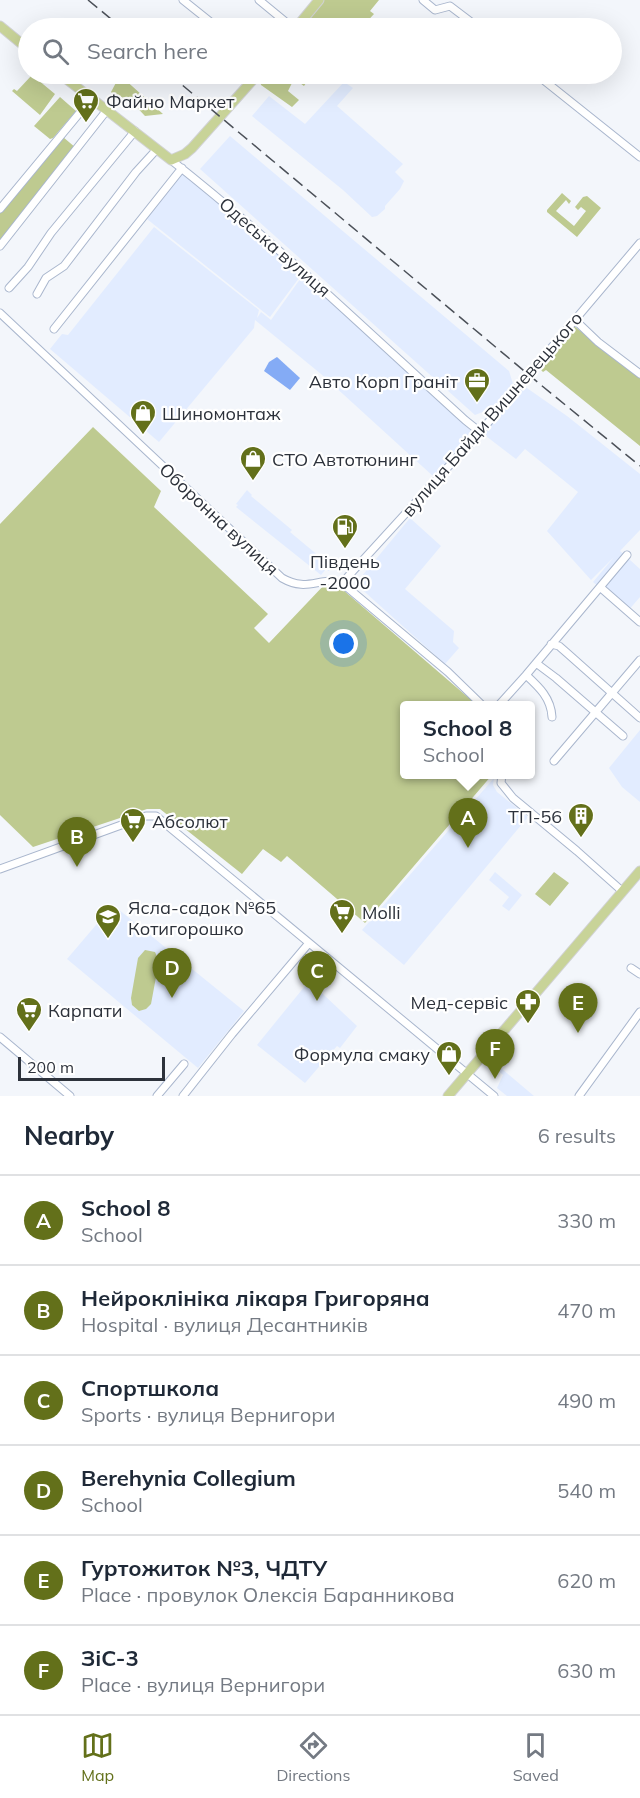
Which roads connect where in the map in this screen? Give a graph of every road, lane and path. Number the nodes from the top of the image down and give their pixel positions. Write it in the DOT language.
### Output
graph roads {
  1 [pos="183,0"];
  2 [pos="259,0"];
  3 [pos="319,0"];
  4 [pos="423,0"];
  5 [pos="206,18"];
  6 [pos="282,18"];
  7 [pos="303,18"];
  8 [pos="466,18"];
  9 [pos="0,26"];
  10 [pos="18,41"];
  11 [pos="73,84"];
  12 [pos="249,84"];
  13 [pos="549,84"];
  14 [pos="92,98"];
  15 [pos="107,110"];
  16 [pos="135,132"];
  17 [pos="157,149"];
  18 [pos="640,157"];
  19 [pos="171,160"];
  20 [pos="182,168"];
  21 [pos="0,209"];
  22 [pos="640,243"];
  23 [pos="0,246"];
  24 [pos="9,288"];
  25 [pos="37,294"];
  26 [pos="0,313"];
  27 [pos="575,320"];
  28 [pos="54,329"];
  29 [pos="640,374"];
  30 [pos="480,432"];
  31 [pos="627,555"];
  32 [pos="342,584"];
  33 [pos="600,587"];
  34 [pos="640,622"];
  35 [pos="551,644"];
  36 [pos="640,660"];
  37 [pos="536,663"];
  38 [pos="526,675"];
  39 [pos="612,693"];
  40 [pos="479,701"];
  41 [pos="502,701"];
  42 [pos="595,712"];
  43 [pos="552,717"];
  44 [pos="640,718"];
  45 [pos="623,736"];
  46 [pos="555,761"];
  47 [pos="501,779"];
  48 [pos="0,869"];
  49 [pos="640,871"];
  50 [pos="632,880"];
  51 [pos="640,887"];
  52 [pos="622,891"];
  53 [pos="309,943"];
  54 [pos="631,968"];
  55 [pos="640,974"];
  56 [pos="640,1012"];
  57 [pos="0,1037"];
  58 [pos="184,1064"];
  59 [pos="467,1074"];
  60 [pos="70,1096"];
  61 [pos="157,1096"];
  62 [pos="183,1096"];
  63 [pos="448,1096"];
  64 [pos="494,1096"];
  65 [pos="579,1096"];
  1 -- 5 [label="street"];
  2 -- 6 [label="street"];
  3 -- 7 [label="main road"];
  4 -- 8 [label="street"];
  9 -- 10 [label="main road"];
  11 -- 14 [label="main road, Одеська вулиця"];
  12 -- 19 [label="main road"];
  13 -- 18 [label="street"];
  14 -- 15 [label="main road, Одеська вулиця"];
  14 -- 21 [label="street"];
  15 -- 16 [label="main road, Одеська вулиця"];
  15 -- 23 [label="street"];
  16 -- 17 [label="main road, Одеська вулиця"];
  16 -- 24 [label="street"];
  17 -- 19 [label="main road, Одеська вулиця"];
  17 -- 25 [label="street"];
  19 -- 20 [label="street, Одеська вулиця"];
  20 -- 28 [label="street"];
  20 -- 30 [label="street, Одеська вулиця"];
  22 -- 27 [label="street, вулиця Байди Вишневецького"];
  26 -- 32 [label="street, Оборонна вулиця"];
  27 -- 29 [label="street"];
  27 -- 30 [label="street, вулиця Байди Вишневецького"];
  30 -- 32 [label="street, вулиця Байди Вишневецького"];
  31 -- 33 [label="street"];
  32 -- 40 [label="street"];
  33 -- 34 [label="street"];
  33 -- 35 [label="street"];
  35 -- 37 [label="street"];
  35 -- 39 [label="street"];
  36 -- 39 [label="street"];
  37 -- 38 [label="street"];
  37 -- 42 [label="street"];
  38 -- 41 [label="street"];
  38 -- 43 [label="street"];
  39 -- 42 [label="street"];
  39 -- 44 [label="street"];
  42 -- 45 [label="street"];
  42 -- 46 [label="street"];
  47 -- 52 [label="street"];
  48 -- 53 [label="street"];
  49 -- 50 [label="main road"];
  50 -- 51 [label="street"];
  50 -- 52 [label="main road"];
  52 -- 59 [label="main road"];
  53 -- 59 [label="street"];
  53 -- 62 [label="street"];
  54 -- 55 [label="street"];
  56 -- 65 [label="street"];
  57 -- 60 [label="street"];
  58 -- 61 [label="street"];
  59 -- 63 [label="main road"];
  59 -- 64 [label="street"];
}
